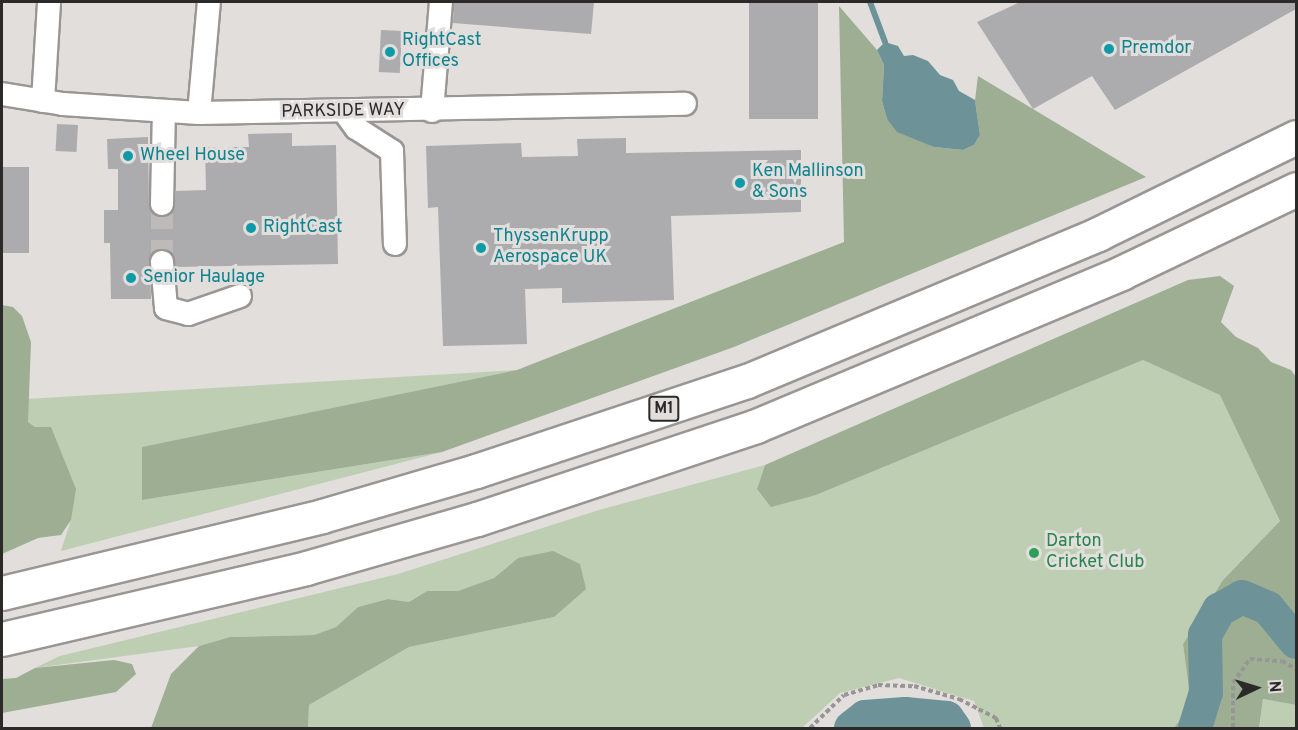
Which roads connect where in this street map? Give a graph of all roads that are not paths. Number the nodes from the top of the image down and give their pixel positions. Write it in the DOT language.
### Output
graph roads {
  1 [pos="49,2"];
  2 [pos="209,2"];
  3 [pos="441,2"];
  4 [pos="2,94"];
  5 [pos="43,101"];
  6 [pos="685,104"];
  7 [pos="164,111"];
  8 [pos="432,111"];
  9 [pos="199,113"];
  10 [pos="345,113"];
  11 [pos="1296,137"];
  12 [pos="1296,189"];
  13 [pos="162,204"];
  14 [pos="395,244"];
  15 [pos="162,262"];
  16 [pos="240,296"];
  17 [pos="2,593"];
  18 [pos="2,639"];
  1 -- 5 [label="lane"];
  2 -- 9 [label="lane"];
  3 -- 8 [label="lane"];
  4 -- 5 [label="lane, PARKSIDE WAY"];
  5 -- 7 [label="lane, PARKSIDE WAY"];
  6 -- 8 [label="lane, PARKSIDE WAY"];
  7 -- 9 [label="lane, PARKSIDE WAY"];
  7 -- 13 [label="lane"];
  8 -- 10 [label="lane, PARKSIDE WAY"];
  9 -- 10 [label="lane, PARKSIDE WAY"];
  10 -- 14 [label="lane"];
  11 -- 17 [label="highway, M1"];
  12 -- 18 [label="highway"];
  15 -- 16 [label="lane"];
}
